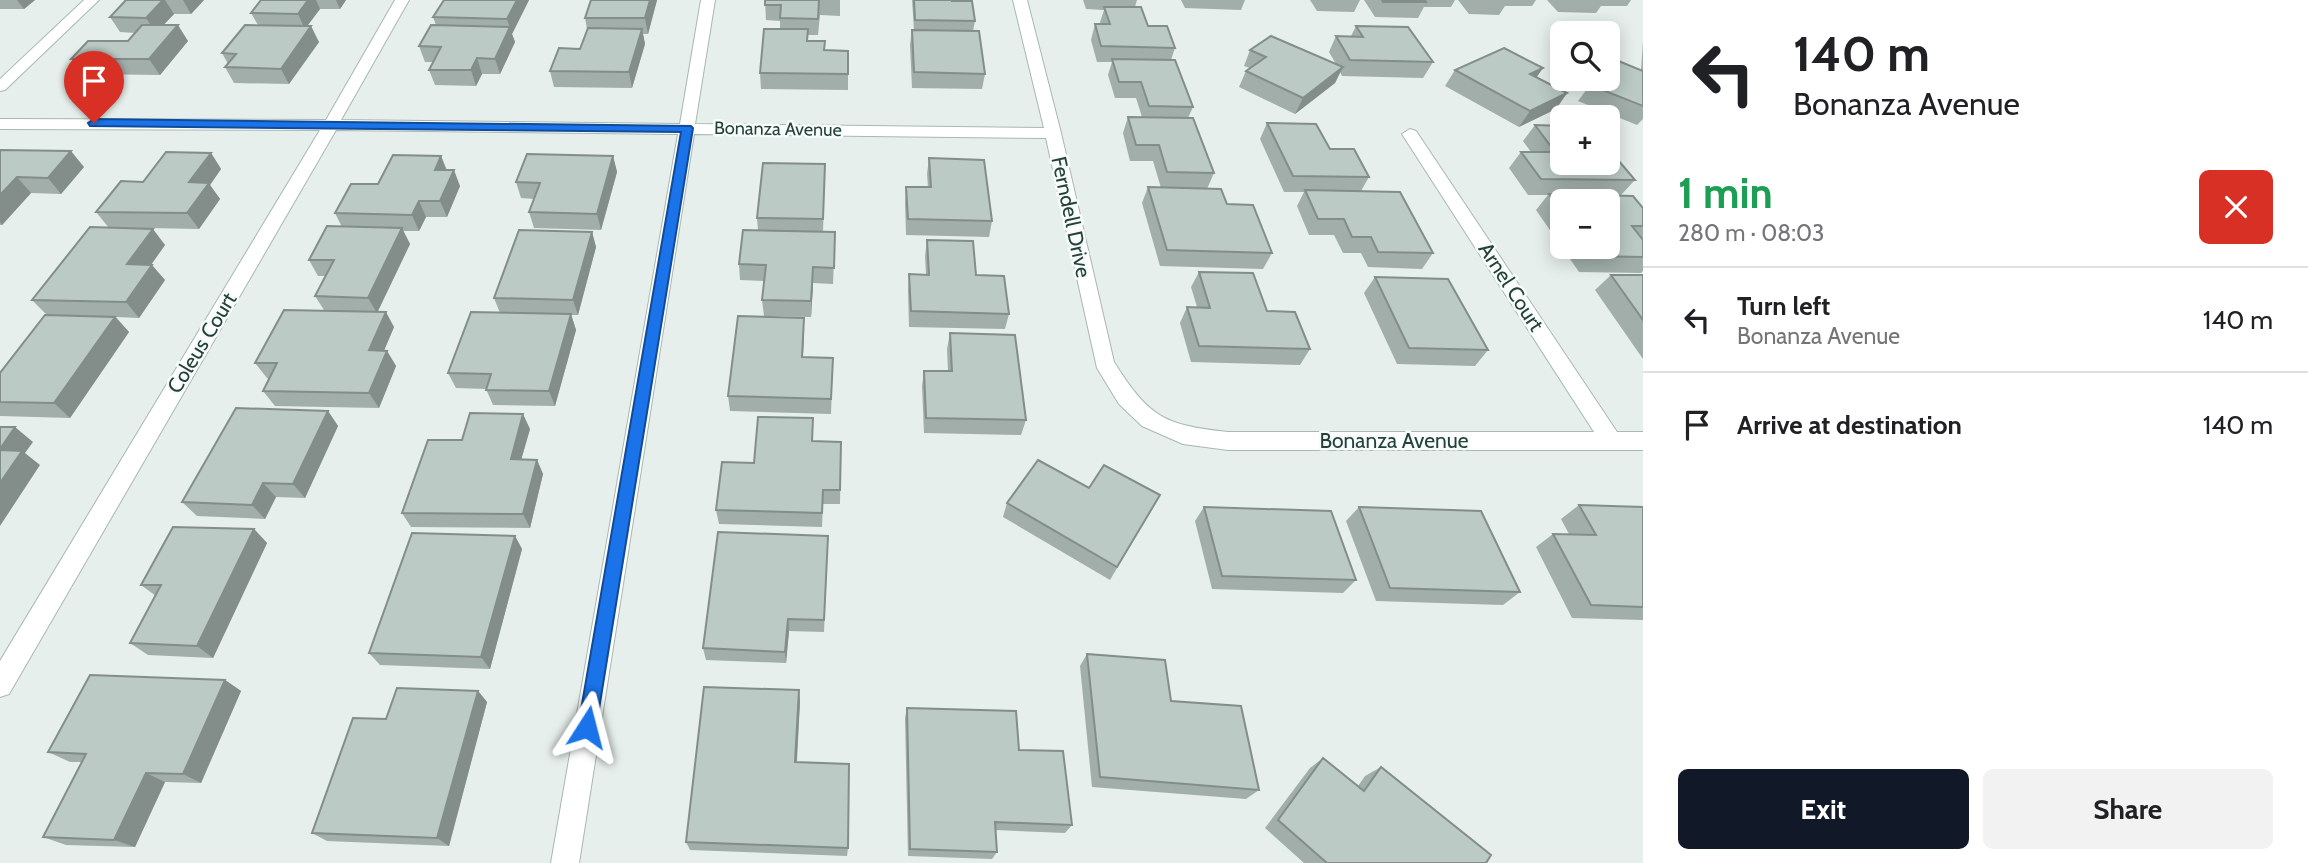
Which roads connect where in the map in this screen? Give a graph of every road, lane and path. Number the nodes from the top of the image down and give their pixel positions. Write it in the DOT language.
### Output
graph roads {
  1 [pos="92,0"];
  2 [pos="402,0"];
  3 [pos="708,0"];
  4 [pos="1020,0"];
  5 [pos="0,87"];
  6 [pos="0,124"];
  7 [pos="331,125"];
  8 [pos="687,128"];
  9 [pos="1053,133"];
  10 [pos="1410,134"];
  11 [pos="1149,420"];
  12 [pos="1611,441"];
  13 [pos="1643,441"];
  14 [pos="0,685"];
  15 [pos="565,863"];
  1 -- 5 [label="street"];
  2 -- 7 [label="street, Coleus Court"];
  3 -- 8 [label="street"];
  4 -- 9 [label="street, Ferndell Drive"];
  6 -- 7 [label="street, Bonanza Avenue"];
  7 -- 8 [label="street, Bonanza Avenue"];
  7 -- 14 [label="street, Coleus Court"];
  8 -- 9 [label="street, Bonanza Avenue"];
  8 -- 15 [label="street"];
  9 -- 11 [label="street, Ferndell Drive"];
  10 -- 12 [label="street, Arnel Court"];
  11 -- 12 [label="street, Bonanza Avenue"];
  12 -- 13 [label="street, Bonanza Avenue"];
}
